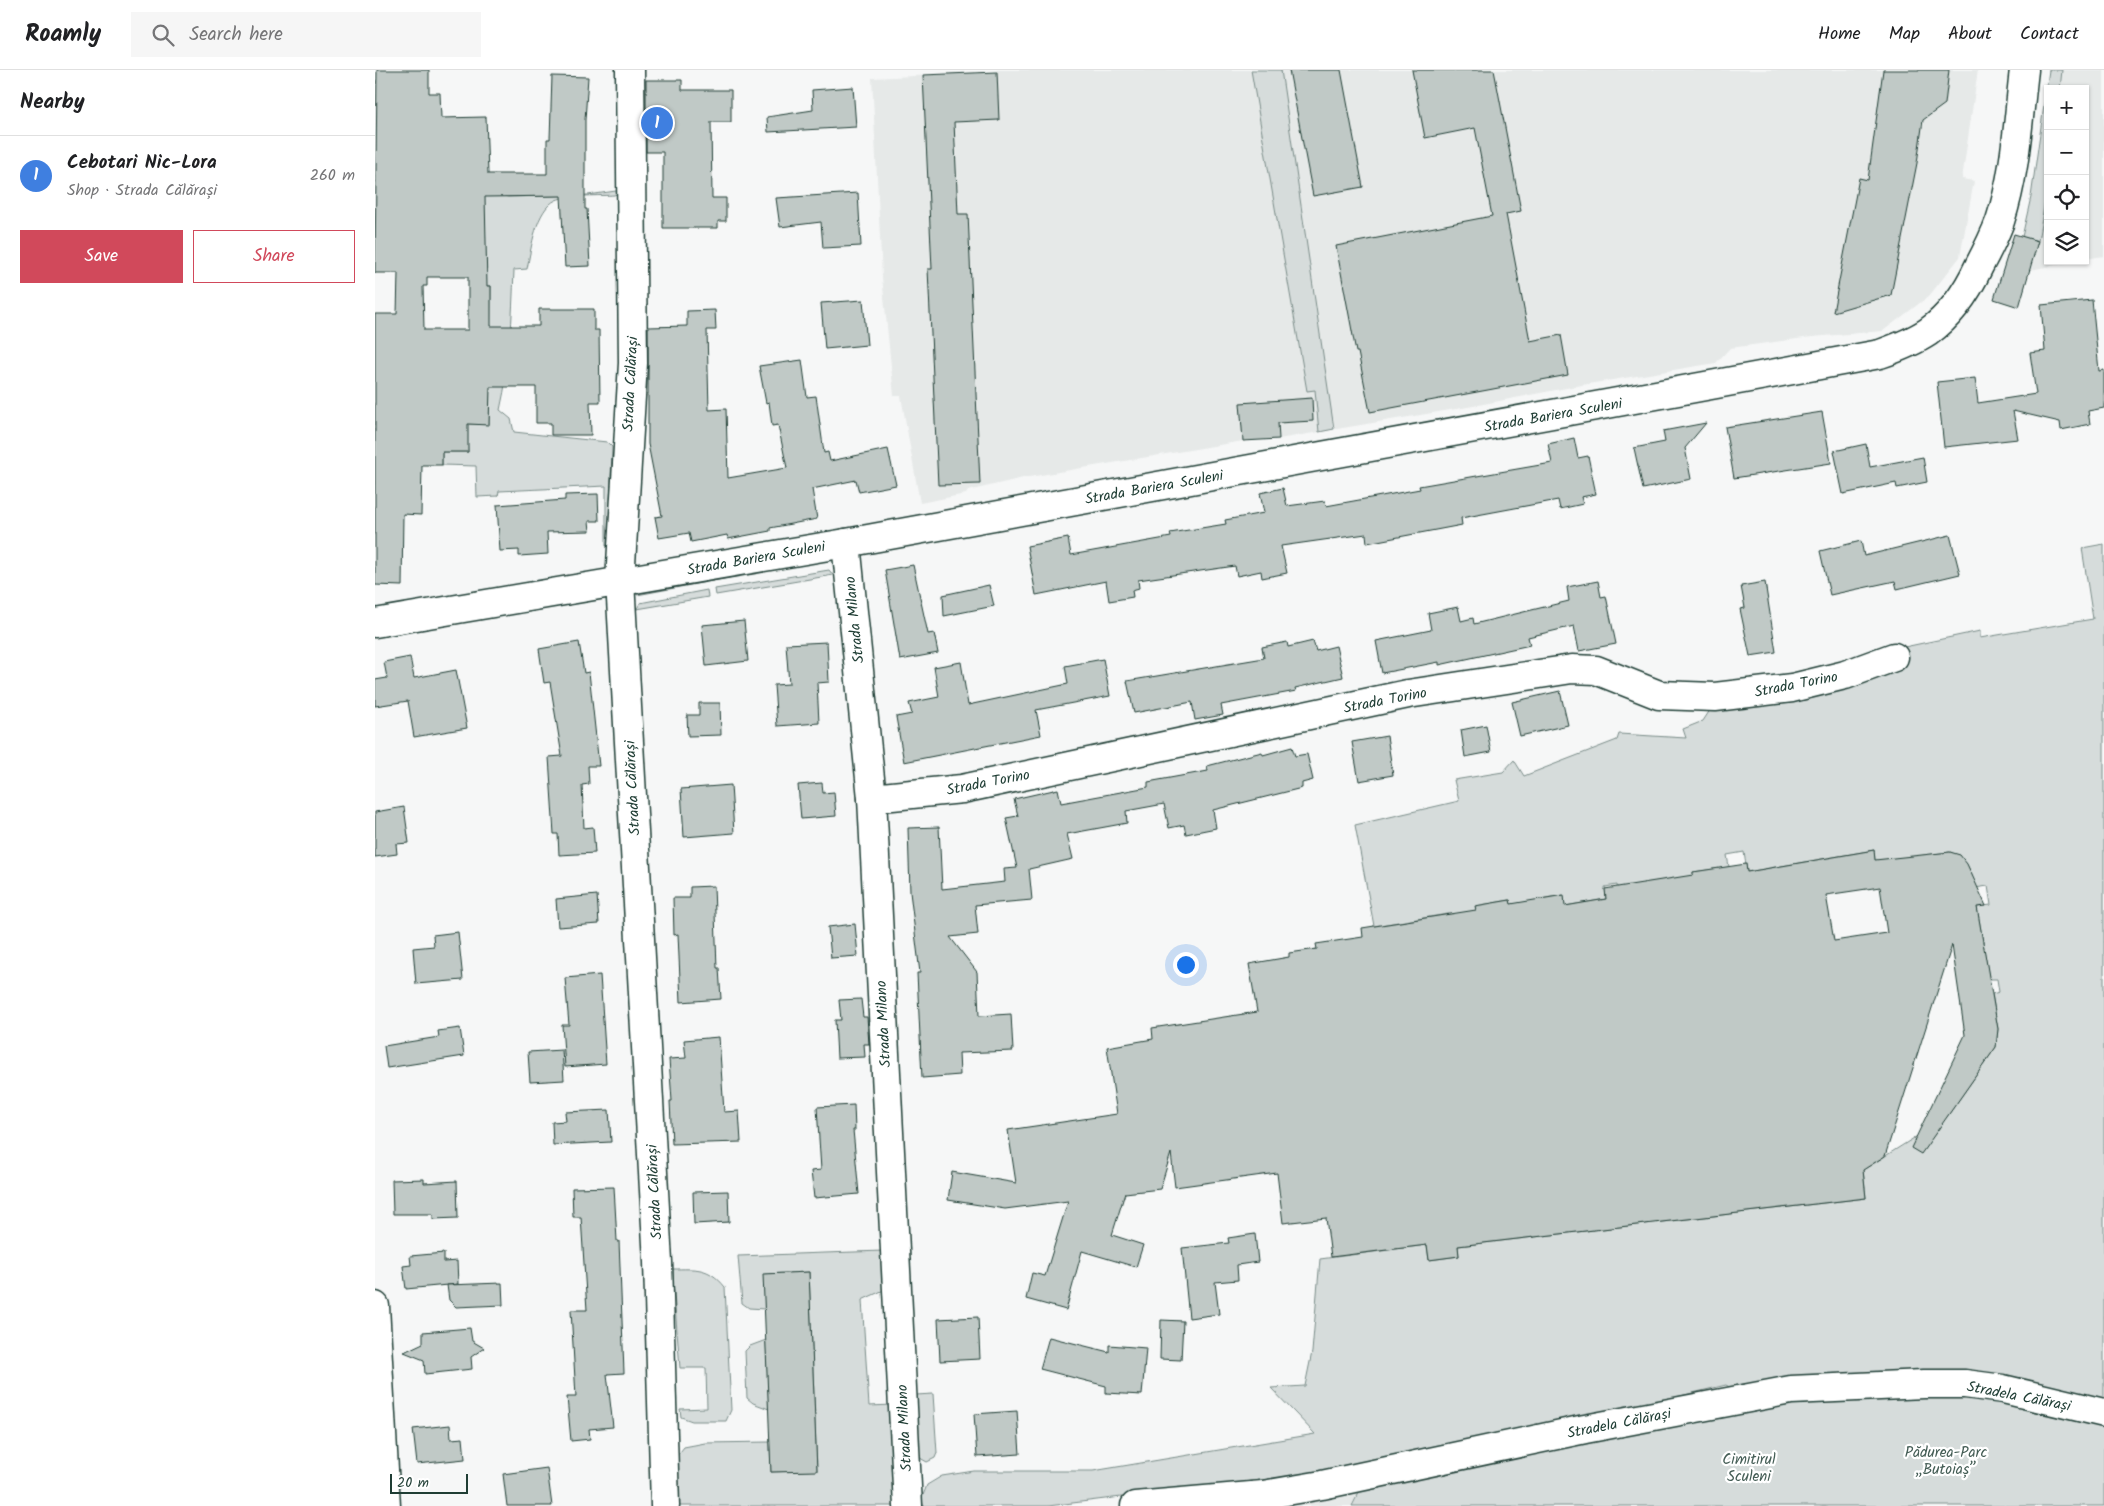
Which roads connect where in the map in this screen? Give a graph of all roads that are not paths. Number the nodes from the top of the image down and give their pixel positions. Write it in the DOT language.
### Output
graph roads {
  1 [pos="630,70"];
  2 [pos="2024,70"];
  3 [pos="846,543"];
  4 [pos="620,581"];
  5 [pos="375,624"];
  6 [pos="1894,657"];
  7 [pos="872,798"];
  8 [pos="375,1306"];
  9 [pos="2104,1413"];
  10 [pos="385,1506"];
  11 [pos="665,1506"];
  12 [pos="908,1506"];
  13 [pos="1135,1506"];
  1 -- 4 [label="street, Strada Călărași"];
  2 -- 3 [label="street, Strada Bariera Sculeni"];
  3 -- 4 [label="street, Strada Bariera Sculeni"];
  3 -- 7 [label="street, Strada Milano"];
  4 -- 5 [label="street, Strada Bariera Sculeni"];
  4 -- 11 [label="street, Strada Călărași"];
  6 -- 7 [label="street, Strada Torino"];
  7 -- 12 [label="street, Strada Milano"];
  8 -- 10 [label="street"];
  9 -- 13 [label="street, Stradela Călărași"];
}
